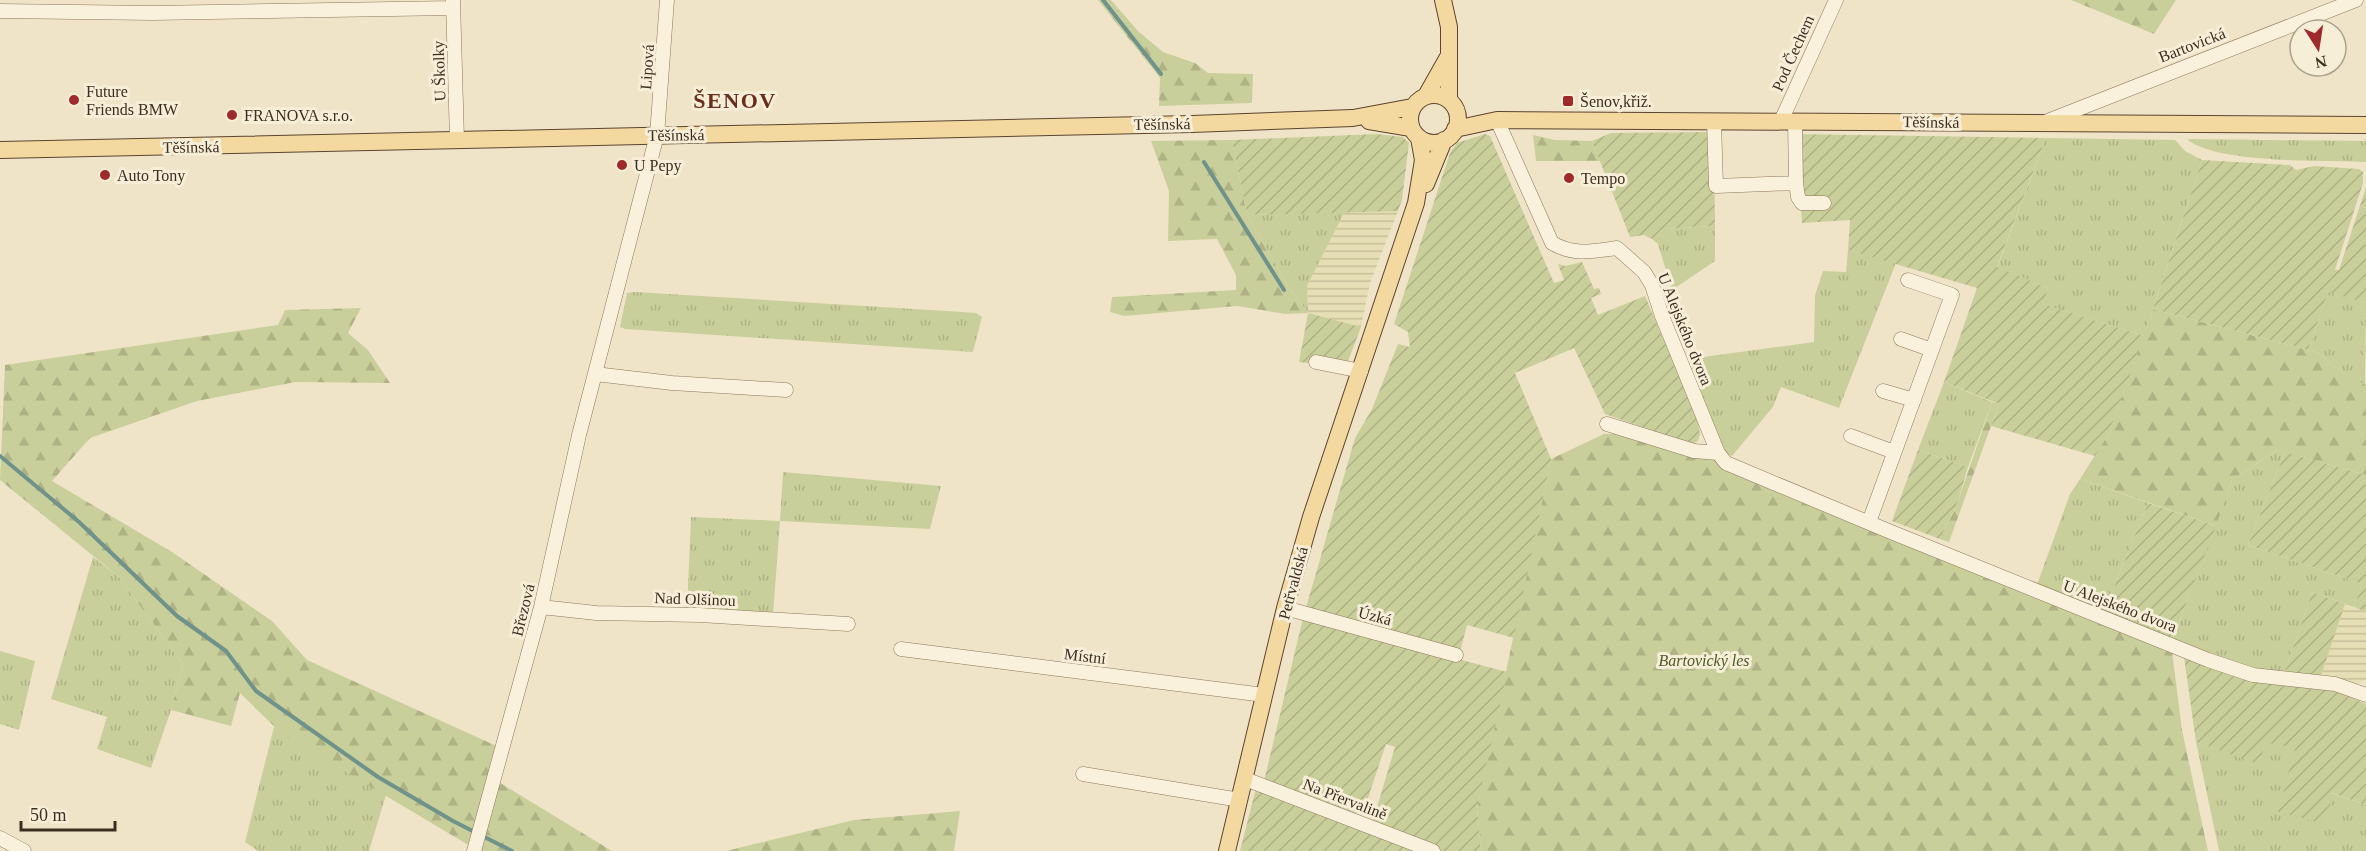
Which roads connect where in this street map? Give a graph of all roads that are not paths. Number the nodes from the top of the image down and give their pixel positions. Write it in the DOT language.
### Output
graph roads {
  1 [pos="667,0"];
  2 [pos="1444,0"];
  3 [pos="1836,0"];
  4 [pos="2356,0"];
  5 [pos="453,4"];
  6 [pos="268,5"];
  7 [pos="0,11"];
  8 [pos="1449,55"];
  9 [pos="1426,96"];
  10 [pos="1453,105"];
  11 [pos="1412,107"];
  12 [pos="1353,118"];
  13 [pos="1497,120"];
  14 [pos="1714,121"];
  15 [pos="1788,121"];
  16 [pos="2041,124"];
  17 [pos="2366,125"];
  18 [pos="1415,133"];
  19 [pos="657,135"];
  20 [pos="1450,135"];
  21 [pos="457,140"];
  22 [pos="0,150"];
  23 [pos="1796,183"];
  24 [pos="1824,202"];
  25 [pos="1416,203"];
  26 [pos="1908,280"];
  27 [pos="1901,339"];
  28 [pos="1932,350"];
  29 [pos="1316,362"];
  30 [pos="1361,371"];
  31 [pos="595,374"];
  32 [pos="786,390"];
  33 [pos="1883,391"];
  34 [pos="1914,400"];
  35 [pos="1607,424"];
  36 [pos="1851,436"];
  37 [pos="1894,452"];
  38 [pos="1718,453"];
  39 [pos="1869,522"];
  40 [pos="541,606"];
  41 [pos="1285,608"];
  42 [pos="848,624"];
  43 [pos="901,649"];
  44 [pos="1456,655"];
  45 [pos="1264,695"];
  46 [pos="2366,695"];
  47 [pos="1083,774"];
  48 [pos="1245,779"];
  49 [pos="1240,800"];
  50 [pos="0,838"];
  51 [pos="475,846"];
  52 [pos="24,851"];
  53 [pos="1227,851"];
  54 [pos="1433,851"];
  1 -- 19 [label="street, Lipová"];
  2 -- 8 [label="main road"];
  3 -- 15 [label="street, Pod Čechem"];
  4 -- 16 [label="street, Bartovická"];
  5 -- 6 [label="street"];
  5 -- 21 [label="street, U Školky"];
  6 -- 7 [label="street"];
  8 -- 9 [label="main road"];
  8 -- 10 [label="main road"];
  9 -- 10 [label="main road"];
  9 -- 11 [label="main road"];
  10 -- 13 [label="main road, Těšínská"];
  10 -- 20 [label="main road"];
  11 -- 12 [label="main road, Těšínská"];
  11 -- 18 [label="main road"];
  12 -- 18 [label="main road, Těšínská"];
  12 -- 19 [label="main road, Těšínská"];
  13 -- 14 [label="main road, Těšínská"];
  13 -- 20 [label="main road, Těšínská"];
  13 -- 38 [label="street, U Alejského dvora"];
  14 -- 15 [label="main road, Těšínská"];
  14 -- 23 [label="street"];
  15 -- 16 [label="main road, Těšínská"];
  15 -- 23 [label="street"];
  16 -- 17 [label="main road, Těšínská"];
  18 -- 20 [label="main road"];
  18 -- 25 [label="main road, Petřvaldská"];
  19 -- 21 [label="main road, Těšínská"];
  19 -- 31 [label="street, Březová"];
  20 -- 25 [label="main road, Petřvaldská"];
  21 -- 22 [label="main road, Těšínská"];
  23 -- 24 [label="street"];
  25 -- 30 [label="main road, Petřvaldská"];
  26 -- 28 [label="street"];
  27 -- 28 [label="street"];
  28 -- 34 [label="street"];
  29 -- 30 [label="street"];
  30 -- 41 [label="main road, Petřvaldská"];
  31 -- 32 [label="street"];
  31 -- 40 [label="street, Březová"];
  33 -- 34 [label="street"];
  34 -- 37 [label="street"];
  35 -- 38 [label="street, U Alejského dvora"];
  36 -- 37 [label="street"];
  37 -- 39 [label="street"];
  38 -- 39 [label="street, U Alejského dvora"];
  39 -- 46 [label="street, U Alejského dvora"];
  40 -- 42 [label="street, Nad Olšinou"];
  40 -- 51 [label="street, Březová"];
  41 -- 44 [label="street, Úzká"];
  41 -- 45 [label="main road, Petřvaldská"];
  43 -- 45 [label="street, Místní"];
  45 -- 48 [label="main road, Petřvaldská"];
  47 -- 49 [label="street"];
  48 -- 49 [label="main road, Petřvaldská"];
  48 -- 54 [label="street, Na Přervalině"];
  49 -- 53 [label="main road, Petřvaldská"];
  50 -- 52 [label="street"];
}
